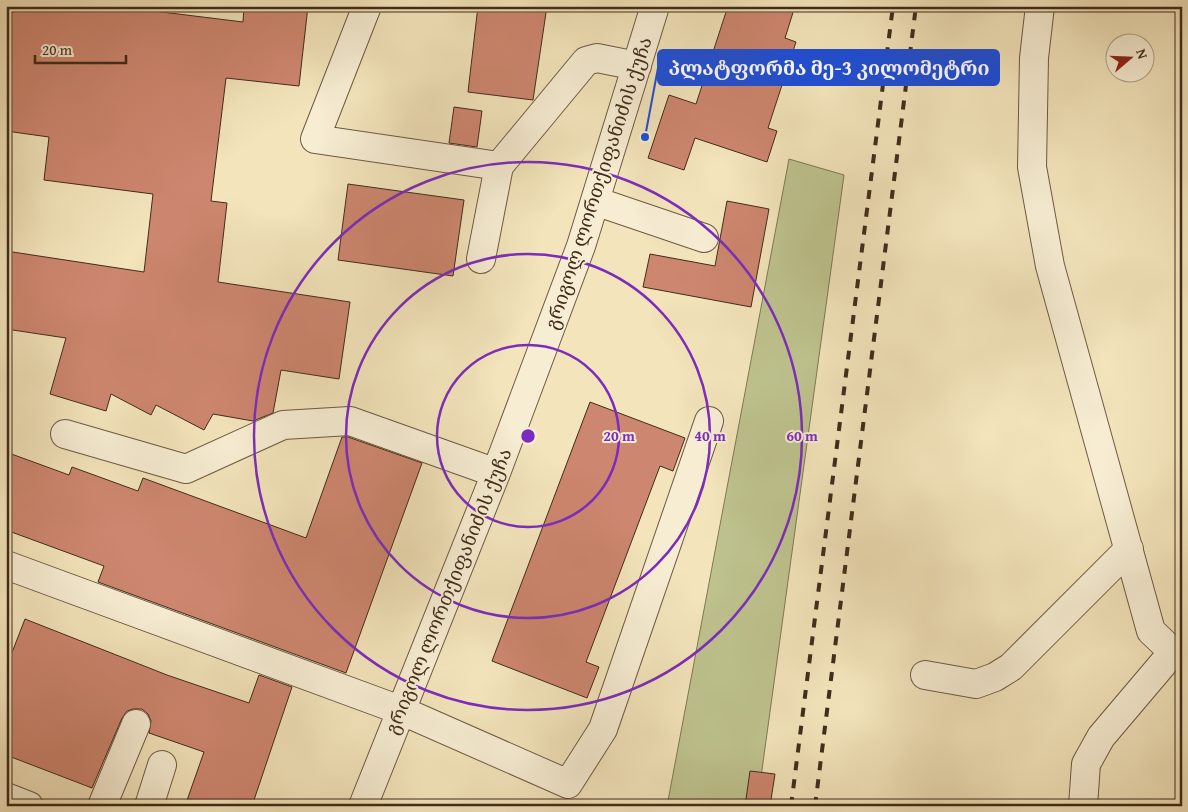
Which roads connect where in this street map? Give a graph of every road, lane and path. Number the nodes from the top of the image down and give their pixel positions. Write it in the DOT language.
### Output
graph roads {
  1 [pos="367,6"];
  2 [pos="655,6"];
  3 [pos="1040,6"];
  4 [pos="636,66"];
  5 [pos="499,166"];
  6 [pos="595,201"];
  7 [pos="704,238"];
  8 [pos="481,259"];
  9 [pos="709,421"];
  10 [pos="65,434"];
  11 [pos="496,473"];
  12 [pos="1129,549"];
  13 [pos="6,565"];
  14 [pos="1178,652"];
  15 [pos="925,675"];
  16 [pos="400,710"];
  17 [pos="136,724"];
  18 [pos="162,765"];
  19 [pos="6,796"];
  20 [pos="29,806"];
  21 [pos="102,806"];
  22 [pos="149,806"];
  23 [pos="363,806"];
  24 [pos="1083,806"];
  1 -- 5 [label="street"];
  2 -- 4 [label="street, გრიგოლ ლორთქიფანიძის ქუჩა"];
  3 -- 12 [label="street"];
  4 -- 5 [label="street"];
  4 -- 6 [label="street, გრიგოლ ლორთქიფანიძის ქუჩა"];
  5 -- 8 [label="street"];
  6 -- 7 [label="street"];
  6 -- 11 [label="street, გრიგოლ ლორთქიფანიძის ქუჩა"];
  9 -- 16 [label="street"];
  10 -- 11 [label="street"];
  11 -- 16 [label="street, გრიგოლ ლორთქიფანიძის ქუჩა"];
  12 -- 14 [label="street"];
  12 -- 15 [label="street"];
  13 -- 16 [label="street"];
  14 -- 24 [label="street"];
  16 -- 23 [label="street, გრიგოლ ლორთქიფანიძის ქუჩა"];
  17 -- 21 [label="street"];
  18 -- 22 [label="street"];
  19 -- 20 [label="street"];
}
